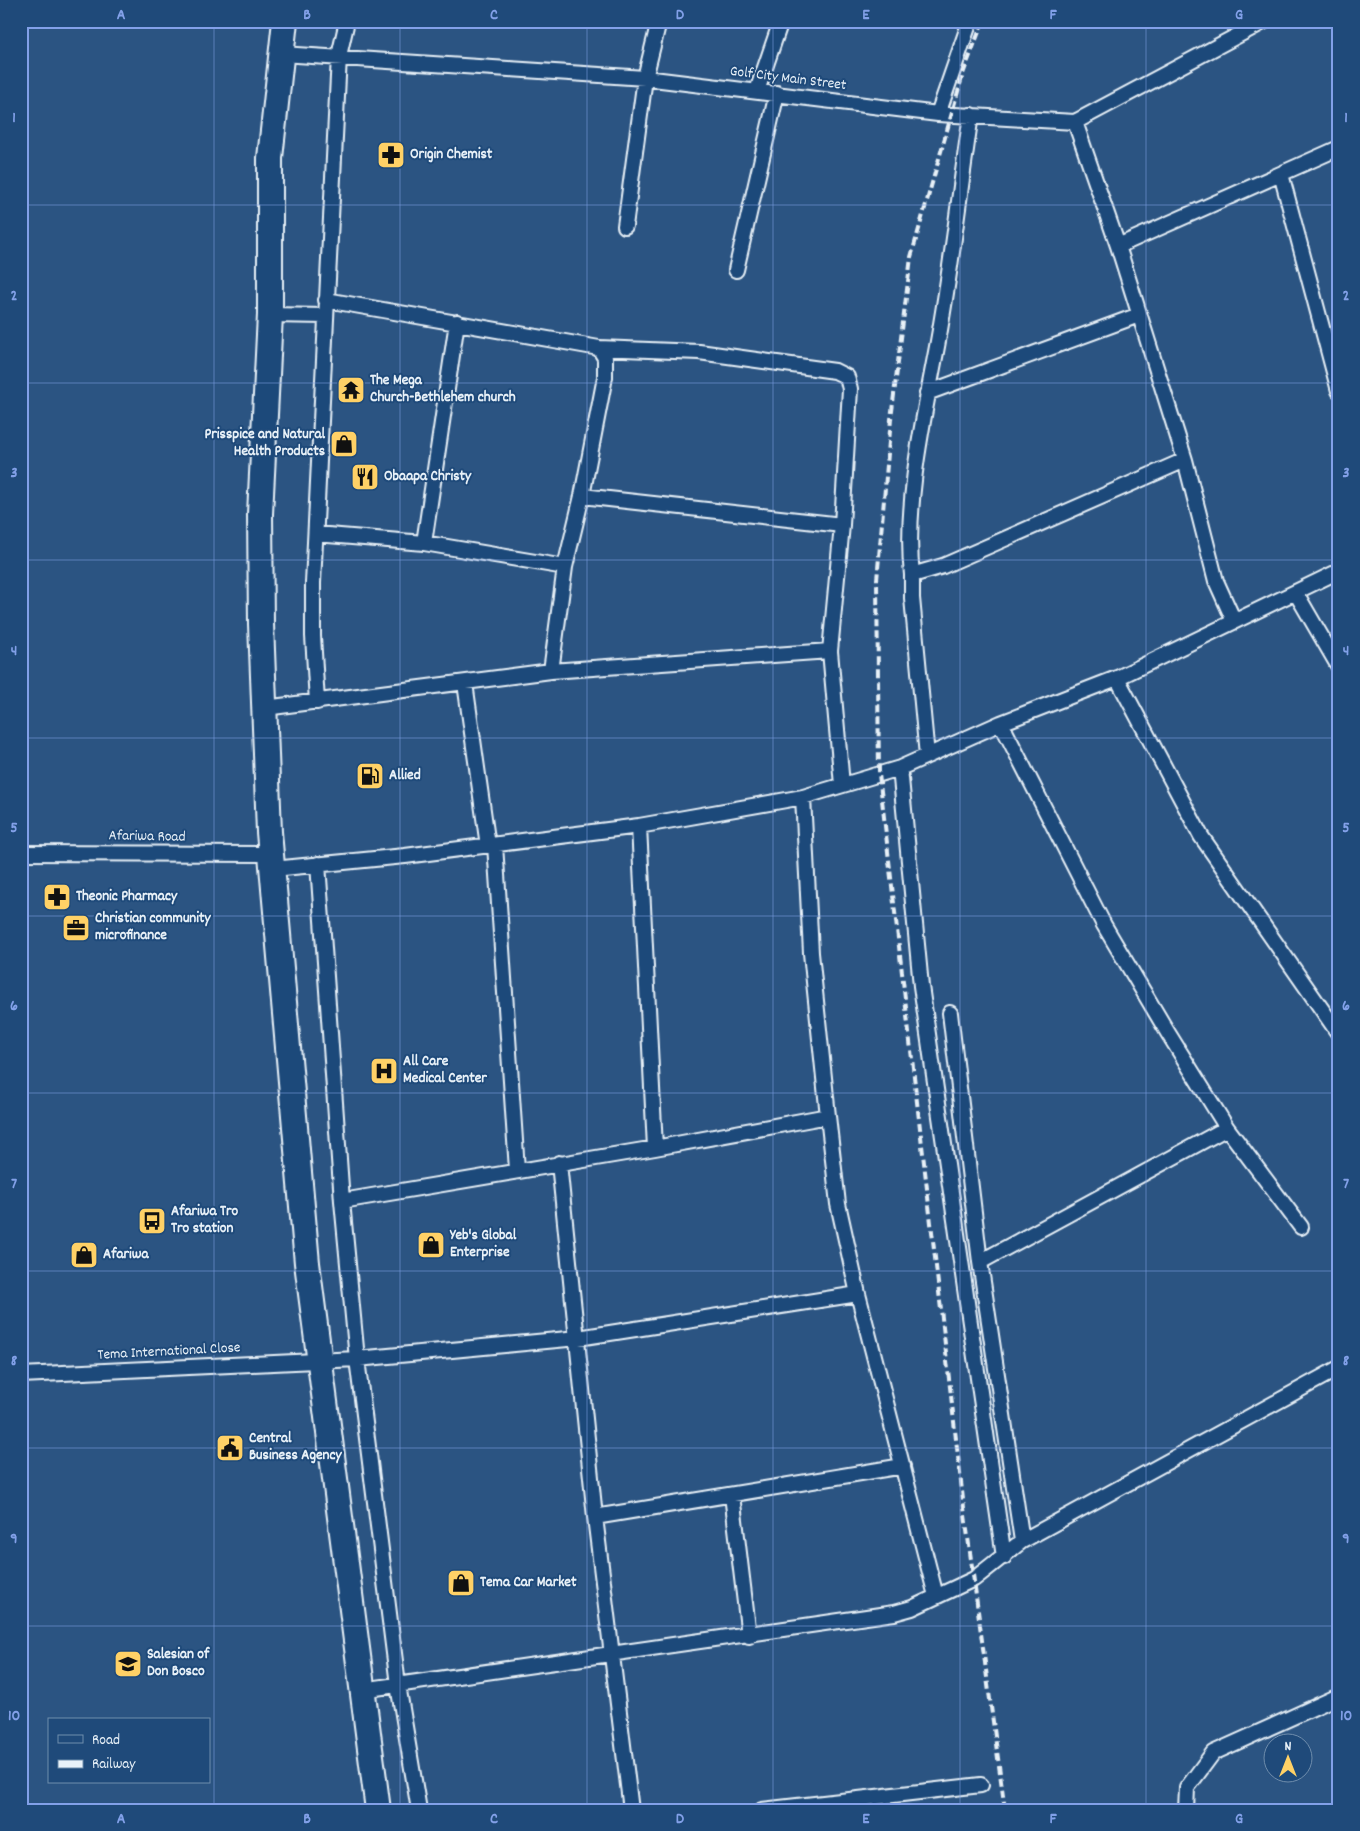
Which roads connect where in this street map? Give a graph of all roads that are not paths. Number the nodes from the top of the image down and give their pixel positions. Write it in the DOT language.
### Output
graph roads {
  1 [pos="285,21"];
  2 [pos="346,21"];
  3 [pos="658,21"];
  4 [pos="781,21"];
  5 [pos="970,21"];
  6 [pos="1265,21"];
  7 [pos="282,54"];
  8 [pos="339,56"];
  9 [pos="645,78"];
  10 [pos="757,91"];
  11 [pos="777,94"];
  12 [pos="938,114"];
  13 [pos="971,115"];
  14 [pos="1075,122"];
  15 [pos="1339,148"];
  16 [pos="1281,174"];
  17 [pos="625,226"];
  18 [pos="1118,246"];
  19 [pos="736,270"];
  20 [pos="326,300"];
  21 [pos="270,315"];
  22 [pos="1139,315"];
  23 [pos="325,316"];
  24 [pos="457,322"];
  25 [pos="599,348"];
  26 [pos="1339,391"];
  27 [pos="927,393"];
  28 [pos="1185,460"];
  29 [pos="582,496"];
  30 [pos="842,526"];
  31 [pos="316,534"];
  32 [pos="424,543"];
  33 [pos="565,567"];
  34 [pos="1339,571"];
  35 [pos="912,575"];
  36 [pos="1296,593"];
  37 [pos="1234,621"];
  38 [pos="830,650"];
  39 [pos="1339,667"];
  40 [pos="551,671"];
  41 [pos="1117,678"];
  42 [pos="465,684"];
  43 [pos="317,702"];
  44 [pos="265,708"];
  45 [pos="1001,723"];
  46 [pos="927,756"];
  47 [pos="900,768"];
  48 [pos="842,785"];
  49 [pos="803,797"];
  50 [pos="639,826"];
  51 [pos="492,845"];
  52 [pos="21,853"];
  53 [pos="272,861"];
  54 [pos="318,864"];
  55 [pos="950,1014"];
  56 [pos="1339,1034"];
  57 [pos="828,1116"];
  58 [pos="1227,1128"];
  59 [pos="655,1148"];
  60 [pos="560,1163"];
  61 [pos="517,1170"];
  62 [pos="342,1201"];
  63 [pos="1301,1227"];
  64 [pos="980,1262"];
  65 [pos="858,1294"];
  66 [pos="578,1338"];
  67 [pos="357,1358"];
  68 [pos="319,1361"];
  69 [pos="1339,1368"];
  70 [pos="21,1375"];
  71 [pos="903,1466"];
  72 [pos="732,1495"];
  73 [pos="595,1516"];
  74 [pos="1022,1541"];
  75 [pos="1004,1557"];
  76 [pos="936,1596"];
  77 [pos="749,1636"];
  78 [pos="612,1656"];
  79 [pos="398,1684"];
  80 [pos="362,1690"];
  81 [pos="1339,1696"];
  82 [pos="980,1785"];
  83 [pos="378,1810"];
  84 [pos="419,1810"];
  85 [pos="631,1810"];
  86 [pos="762,1810"];
  87 [pos="1186,1810"];
  1 -- 7 [label="highway"];
  2 -- 8 [label="street"];
  3 -- 9 [label="street"];
  4 -- 10 [label="street"];
  5 -- 12 [label="street"];
  6 -- 14 [label="street"];
  7 -- 8 [label="street, Golf City Main Street"];
  7 -- 21 [label="highway"];
  8 -- 9 [label="street, Golf City Main Street"];
  8 -- 20 [label="street"];
  9 -- 10 [label="street, Golf City Main Street"];
  9 -- 17 [label="street"];
  10 -- 11 [label="street, Golf City Main Street"];
  11 -- 12 [label="street, Golf City Main Street"];
  11 -- 19 [label="street"];
  12 -- 13 [label="street, Golf City Main Street"];
  13 -- 14 [label="street, Golf City Main Street"];
  13 -- 27 [label="street"];
  14 -- 18 [label="street"];
  15 -- 16 [label="street"];
  16 -- 18 [label="street"];
  16 -- 26 [label="street"];
  18 -- 22 [label="street"];
  20 -- 23 [label="street"];
  20 -- 24 [label="street"];
  21 -- 23 [label="street"];
  21 -- 44 [label="highway"];
  22 -- 27 [label="street"];
  22 -- 28 [label="street"];
  23 -- 31 [label="street"];
  24 -- 25 [label="street"];
  24 -- 32 [label="street"];
  25 -- 29 [label="street"];
  25 -- 30 [label="street"];
  27 -- 35 [label="street"];
  28 -- 35 [label="street"];
  28 -- 37 [label="street"];
  29 -- 30 [label="street"];
  29 -- 33 [label="street"];
  30 -- 38 [label="street"];
  31 -- 32 [label="street"];
  31 -- 43 [label="street"];
  32 -- 33 [label="street"];
  33 -- 40 [label="street"];
  34 -- 36 [label="street, Afariwa Road"];
  35 -- 46 [label="street"];
  36 -- 37 [label="street, Afariwa Road"];
  36 -- 39 [label="street"];
  37 -- 41 [label="street, Afariwa Road"];
  38 -- 40 [label="street"];
  38 -- 48 [label="street"];
  40 -- 42 [label="street"];
  41 -- 45 [label="street, Afariwa Road"];
  41 -- 56 [label="street"];
  42 -- 43 [label="street"];
  42 -- 51 [label="street"];
  43 -- 44 [label="street"];
  44 -- 53 [label="highway"];
  45 -- 46 [label="street, Afariwa Road"];
  45 -- 58 [label="street"];
  46 -- 47 [label="street, Afariwa Road"];
  47 -- 48 [label="street, Afariwa Road"];
  47 -- 75 [label="street"];
  48 -- 49 [label="street, Afariwa Road"];
  49 -- 50 [label="street, Afariwa Road"];
  49 -- 57 [label="street"];
  50 -- 51 [label="street, Afariwa Road"];
  50 -- 59 [label="street"];
  51 -- 54 [label="street, Afariwa Road"];
  51 -- 61 [label="street"];
  52 -- 53 [label="street, Afariwa Road"];
  53 -- 54 [label="street, Afariwa Road"];
  53 -- 68 [label="highway"];
  54 -- 62 [label="street"];
  55 -- 64 [label="street"];
  57 -- 59 [label="street"];
  57 -- 65 [label="street"];
  58 -- 63 [label="street"];
  58 -- 64 [label="street"];
  59 -- 60 [label="street"];
  60 -- 61 [label="street"];
  60 -- 66 [label="street"];
  61 -- 62 [label="street"];
  62 -- 67 [label="street"];
  64 -- 74 [label="street"];
  65 -- 66 [label="street, Tema International Close"];
  65 -- 71 [label="street"];
  66 -- 67 [label="street, Tema International Close"];
  66 -- 73 [label="street"];
  67 -- 68 [label="street, Tema International Close"];
  67 -- 79 [label="street"];
  68 -- 70 [label="street, Tema International Close"];
  68 -- 80 [label="highway"];
  69 -- 74 [label="street"];
  71 -- 72 [label="street"];
  71 -- 76 [label="street"];
  72 -- 73 [label="street"];
  72 -- 77 [label="street"];
  73 -- 78 [label="street"];
  74 -- 75 [label="street"];
  75 -- 76 [label="street"];
  76 -- 77 [label="street"];
  77 -- 78 [label="street"];
  78 -- 79 [label="street"];
  78 -- 85 [label="street"];
  79 -- 80 [label="street"];
  79 -- 84 [label="street"];
  80 -- 83 [label="highway"];
  81 -- 87 [label="street"];
  82 -- 86 [label="street"];
}
